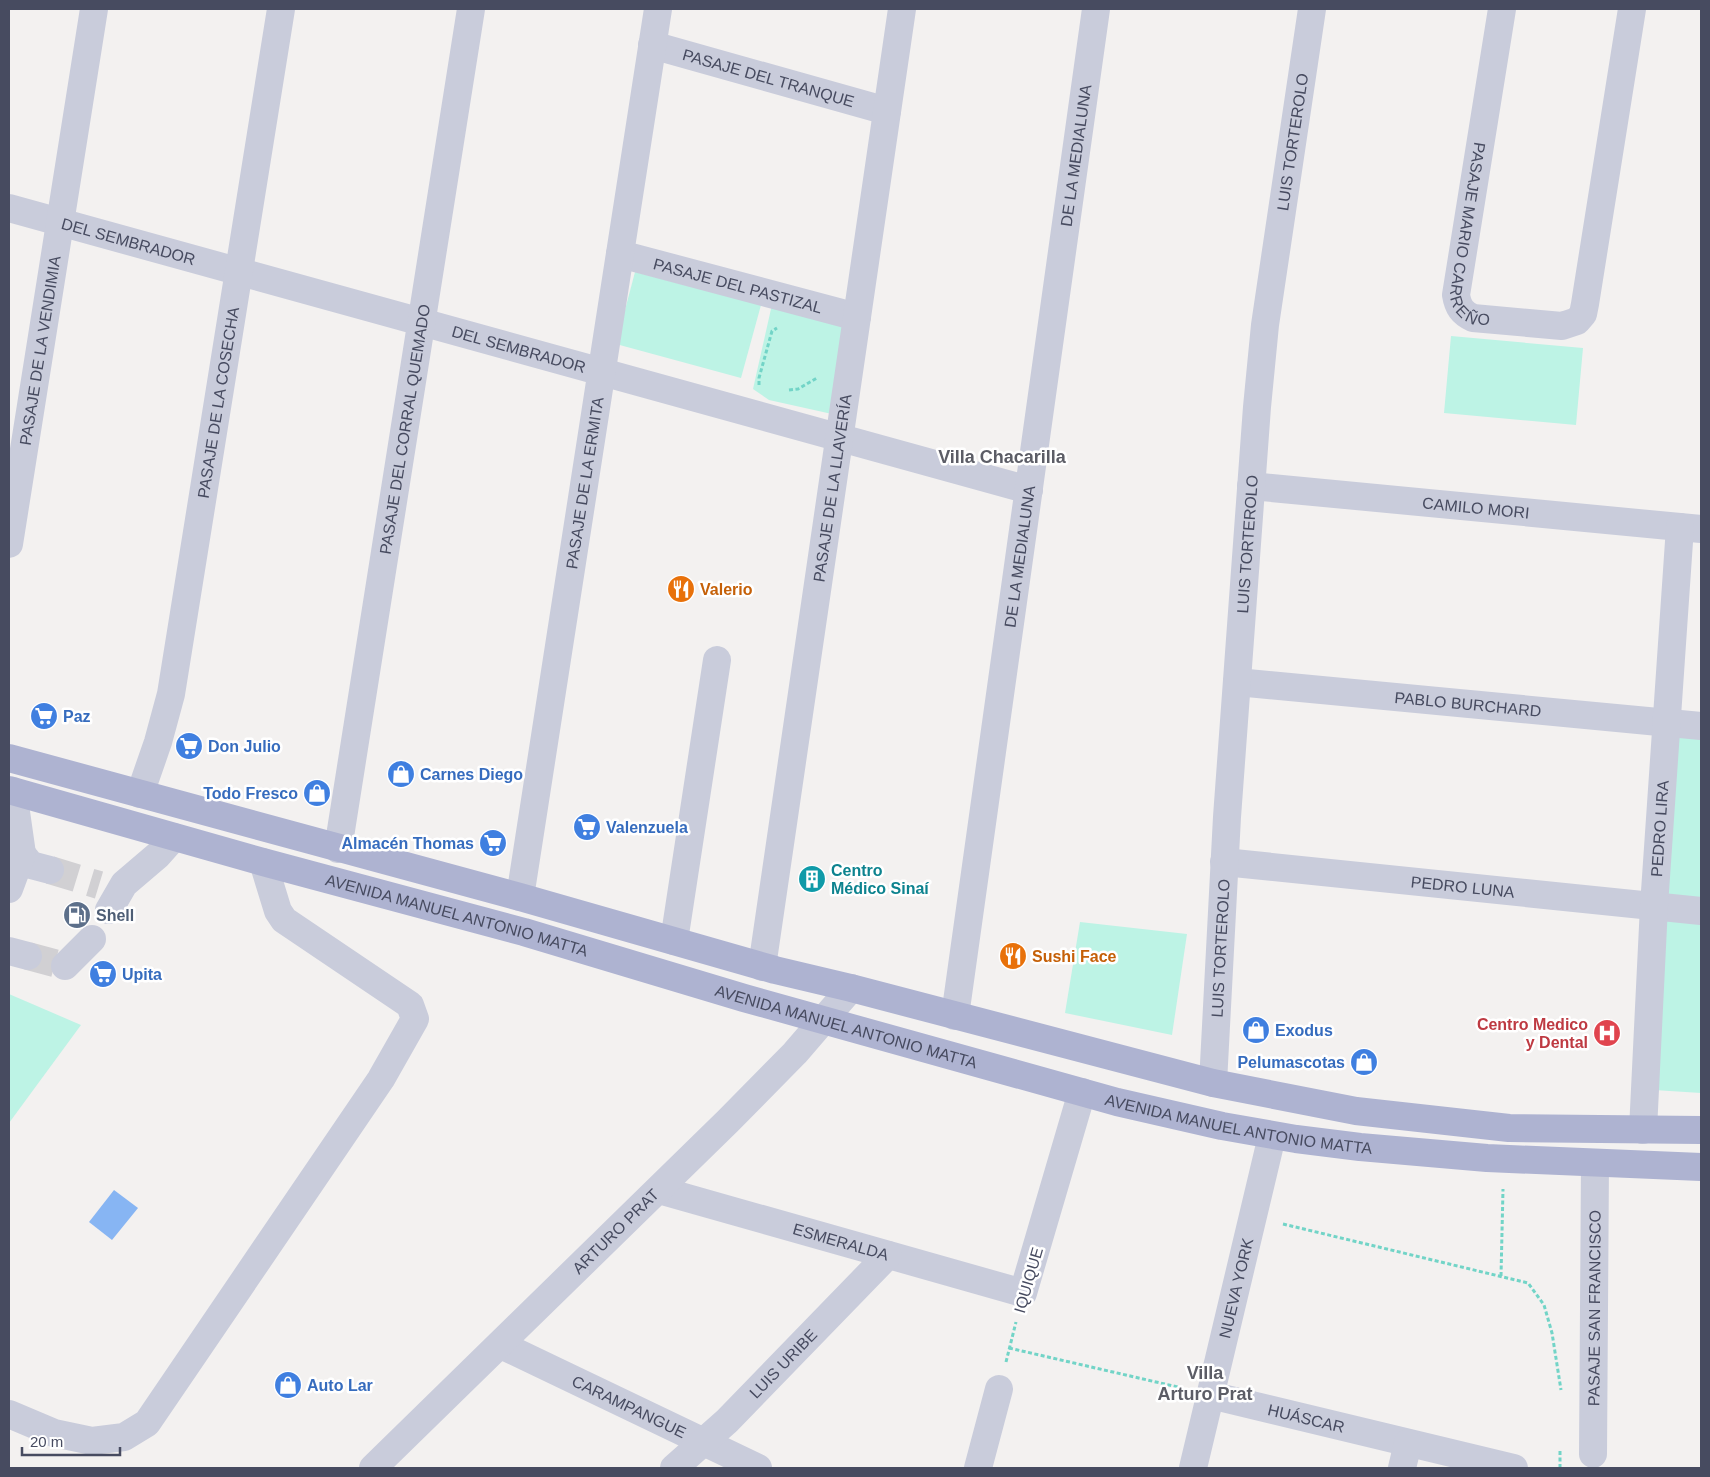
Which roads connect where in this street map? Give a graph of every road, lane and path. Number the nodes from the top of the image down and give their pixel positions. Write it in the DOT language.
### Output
graph roads {
  1 [pos="94,9"];
  2 [pos="281,9"];
  3 [pos="471,9"];
  4 [pos="658,9"];
  5 [pos="902,9"];
  6 [pos="1096,9"];
  7 [pos="1312,9"];
  8 [pos="1502,9"];
  9 [pos="1632,9"];
  10 [pos="652,45"];
  11 [pos="886,111"];
  12 [pos="9,208"];
  13 [pos="60,222"];
  14 [pos="620,254"];
  15 [pos="239,272"];
  16 [pos="857,317"];
  17 [pos="421,322"];
  18 [pos="780,326"];
  19 [pos="601,372"];
  20 [pos="847,384"];
  21 [pos="789,390"];
  22 [pos="755,414"];
  23 [pos="839,437"];
  24 [pos="1251,486"];
  25 [pos="1029,490"];
  26 [pos="1691,528"];
  27 [pos="9,544"];
  28 [pos="717,660"];
  29 [pos="1237,682"];
  30 [pos="1667,723"];
  31 [pos="1701,726"];
  32 [pos="9,758"];
  33 [pos="11,790"];
  34 [pos="140,794"];
  35 [pos="174,837"];
  36 [pos="338,849"];
  37 [pos="22,854"];
  38 [pos="263,862"];
  39 [pos="1224,862"];
  40 [pos="50,870"];
  41 [pos="9,888"];
  42 [pos="520,897"];
  43 [pos="1654,906"];
  44 [pos="110,910"];
  45 [pos="1701,911"];
  46 [pos="92,939"];
  47 [pos="674,941"];
  48 [pos="65,966"];
  49 [pos="762,967"];
  50 [pos="851,988"];
  51 [pos="955,1016"];
  52 [pos="825,1020"];
  53 [pos="1213,1083"];
  54 [pos="1082,1092"];
  55 [pos="1643,1130"];
  56 [pos="1701,1130"];
  57 [pos="1272,1136"];
  58 [pos="1504,1159"];
  59 [pos="1595,1163"];
  60 [pos="1701,1167"];
  61 [pos="659,1190"];
  62 [pos="1253,1216"];
  63 [pos="888,1255"];
  64 [pos="1500,1276"];
  65 [pos="1024,1293"];
  66 [pos="501,1345"];
  67 [pos="1010,1348"];
  68 [pos="999,1389"];
  69 [pos="1210,1395"];
  70 [pos="1562,1396"];
  71 [pos="9,1414"];
  72 [pos="704,1442"];
  73 [pos="1560,1450"];
  74 [pos="1593,1454"];
  75 [pos="1405,1455"];
  76 [pos="373,1468"];
  77 [pos="674,1468"];
  78 [pos="758,1468"];
  79 [pos="978,1468"];
  80 [pos="1193,1468"];
  81 [pos="1514,1468"];
  82 [pos="1560,1468"];
  1 -- 13 [label="street, PASAJE DE LA VENDIMIA"];
  2 -- 15 [label="street, PASAJE DE LA COSECHA"];
  3 -- 17 [label="street, PASAJE DEL CORRAL QUEMADO"];
  4 -- 10 [label="street, PASAJE DE LA ERMITA"];
  5 -- 11 [label="street, PASAJE DE LA LLAVERÍA"];
  6 -- 25 [label="street, DE LA MEDIALUNA"];
  7 -- 24 [label="street, LUIS TORTEROLO"];
  8 -- 9 [label="street, PASAJE MARIO CARREÑO"];
  10 -- 11 [label="street, PASAJE DEL TRANQUE"];
  10 -- 14 [label="street, PASAJE DE LA ERMITA"];
  11 -- 16 [label="street, PASAJE DE LA LLAVERÍA"];
  12 -- 13 [label="street, DEL SEMBRADOR"];
  13 -- 15 [label="street, DEL SEMBRADOR"];
  13 -- 27 [label="street, PASAJE DE LA VENDIMIA"];
  14 -- 16 [label="street, PASAJE DEL PASTIZAL"];
  14 -- 19 [label="street, PASAJE DE LA ERMITA"];
  15 -- 17 [label="street, DEL SEMBRADOR"];
  15 -- 34 [label="street, PASAJE DE LA COSECHA"];
  16 -- 20 [label="street, PASAJE DE LA LLAVERÍA"];
  17 -- 19 [label="street, DEL SEMBRADOR"];
  17 -- 36 [label="street, PASAJE DEL CORRAL QUEMADO"];
  18 -- 22 [label="path"];
  19 -- 22 [label="street, DEL SEMBRADOR"];
  19 -- 42 [label="street, PASAJE DE LA ERMITA"];
  20 -- 21 [label="path"];
  20 -- 23 [label="street, PASAJE DE LA LLAVERÍA"];
  22 -- 23 [label="street, DEL SEMBRADOR"];
  23 -- 25 [label="street, DEL SEMBRADOR"];
  23 -- 49 [label="street, PASAJE DE LA LLAVERÍA"];
  24 -- 26 [label="street, CAMILO MORI"];
  24 -- 29 [label="street, LUIS TORTEROLO"];
  25 -- 51 [label="street, DE LA MEDIALUNA"];
  26 -- 30 [label="street, PEDRO LIRA"];
  28 -- 47 [label="street"];
  29 -- 30 [label="street, PABLO BURCHARD"];
  29 -- 39 [label="street, LUIS TORTEROLO"];
  30 -- 31 [label="street, PABLO BURCHARD"];
  30 -- 43 [label="street, PEDRO LIRA"];
  32 -- 34 [label="main road, AVENIDA MANUEL ANTONIO MATTA"];
  33 -- 35 [label="main road, AVENIDA MANUEL ANTONIO MATTA"];
  33 -- 37 [label="street"];
  34 -- 36 [label="main road, AVENIDA MANUEL ANTONIO MATTA"];
  35 -- 38 [label="main road, AVENIDA MANUEL ANTONIO MATTA"];
  35 -- 44 [label="street"];
  36 -- 42 [label="main road, AVENIDA MANUEL ANTONIO MATTA"];
  37 -- 40 [label="street"];
  37 -- 41 [label="street"];
  38 -- 52 [label="main road, AVENIDA MANUEL ANTONIO MATTA"];
  38 -- 71 [label="street"];
  39 -- 43 [label="street, PEDRO LUNA"];
  39 -- 53 [label="street, LUIS TORTEROLO"];
  42 -- 47 [label="main road, AVENIDA MANUEL ANTONIO MATTA"];
  43 -- 45 [label="street, PEDRO LUNA"];
  43 -- 55 [label="street, PEDRO LIRA"];
  46 -- 48 [label="street"];
  47 -- 49 [label="main road, AVENIDA MANUEL ANTONIO MATTA"];
  49 -- 50 [label="main road, AVENIDA MANUEL ANTONIO MATTA"];
  50 -- 51 [label="main road, AVENIDA MANUEL ANTONIO MATTA"];
  50 -- 52 [label="street, ARTURO PRAT"];
  51 -- 53 [label="main road, AVENIDA MANUEL ANTONIO MATTA"];
  52 -- 54 [label="main road, AVENIDA MANUEL ANTONIO MATTA"];
  52 -- 61 [label="street, ARTURO PRAT"];
  53 -- 55 [label="main road, AVENIDA MANUEL ANTONIO MATTA"];
  54 -- 57 [label="main road, AVENIDA MANUEL ANTONIO MATTA"];
  54 -- 65 [label="street, IQUIQUE"];
  55 -- 56 [label="main road, AVENIDA MANUEL ANTONIO MATTA"];
  57 -- 58 [label="main road, AVENIDA MANUEL ANTONIO MATTA"];
  57 -- 62 [label="street, NUEVA YORK"];
  58 -- 59 [label="main road, AVENIDA MANUEL ANTONIO MATTA"];
  58 -- 64 [label="path"];
  59 -- 60 [label="main road, AVENIDA MANUEL ANTONIO MATTA"];
  59 -- 74 [label="street, PASAJE SAN FRANCISCO"];
  61 -- 63 [label="street, ESMERALDA"];
  61 -- 66 [label="street, ARTURO PRAT"];
  62 -- 64 [label="path"];
  62 -- 69 [label="street, NUEVA YORK"];
  63 -- 65 [label="street, ESMERALDA"];
  63 -- 72 [label="street, LUIS URIBE"];
  64 -- 70 [label="path"];
  65 -- 67 [label="path, IQUIQUE"];
  66 -- 72 [label="street, CARAMPANGUE"];
  66 -- 76 [label="street, ARTURO PRAT"];
  67 -- 68 [label="path, IQUIQUE"];
  67 -- 69 [label="path"];
  68 -- 79 [label="street"];
  69 -- 75 [label="street, HUÁSCAR"];
  69 -- 80 [label="street, NUEVA YORK"];
  72 -- 77 [label="street, LUIS URIBE"];
  72 -- 78 [label="street, CARAMPANGUE"];
  73 -- 82 [label="path"];
  75 -- 81 [label="street, HUÁSCAR"];
}
